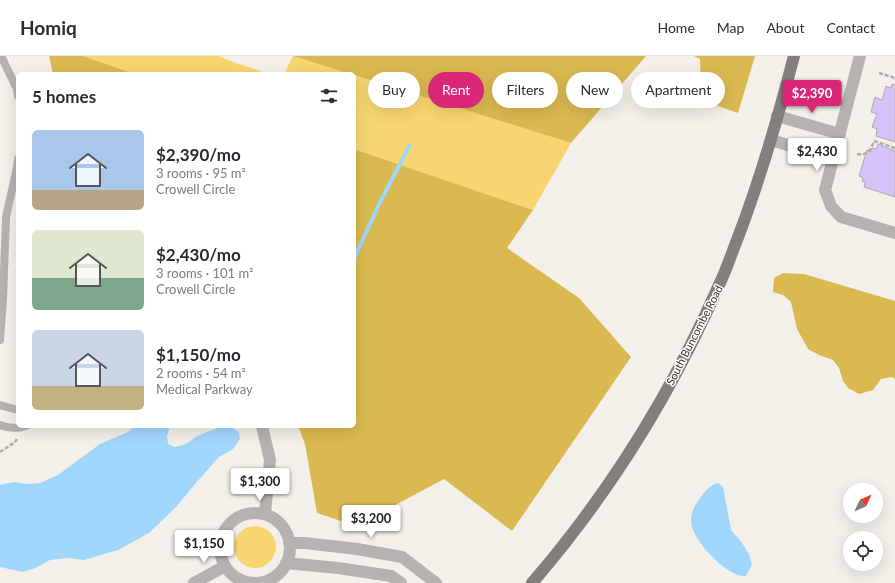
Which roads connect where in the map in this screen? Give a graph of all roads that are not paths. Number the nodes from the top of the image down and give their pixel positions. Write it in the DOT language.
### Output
graph roads {
  1 [pos="1,56"];
  2 [pos="794,56"];
  3 [pos="860,56"];
  4 [pos="16,87"];
  5 [pos="777,116"];
  6 [pos="840,134"];
  7 [pos="771,140"];
  8 [pos="834,159"];
  9 [pos="16,172"];
  10 [pos="895,234"];
  11 [pos="0,340"];
  12 [pos="0,405"];
  13 [pos="16,409"];
  14 [pos="0,425"];
  15 [pos="16,428"];
  16 [pos="262,428"];
  17 [pos="265,514"];
  18 [pos="289,542"];
  19 [pos="286,563"];
  20 [pos="225,566"];
  21 [pos="194,583"];
  22 [pos="401,583"];
  23 [pos="436,583"];
  24 [pos="532,583"];
  1 -- 4 [label="lane"];
  2 -- 5 [label="main road, South Buncombe Road"];
  3 -- 6 [label="street"];
  5 -- 6 [label="street"];
  5 -- 7 [label="main road, South Buncombe Road"];
  6 -- 8 [label="street"];
  7 -- 8 [label="street"];
  7 -- 24 [label="main road, South Buncombe Road"];
  8 -- 10 [label="street"];
  9 -- 11 [label="lane"];
  12 -- 13 [label="lane"];
  14 -- 15 [label="lane"];
  16 -- 17 [label="street"];
  17 -- 18 [label="street"];
  17 -- 20 [label="street"];
  18 -- 19 [label="street"];
  18 -- 23 [label="street"];
  19 -- 20 [label="street"];
  19 -- 22 [label="street"];
  20 -- 21 [label="street"];
}
